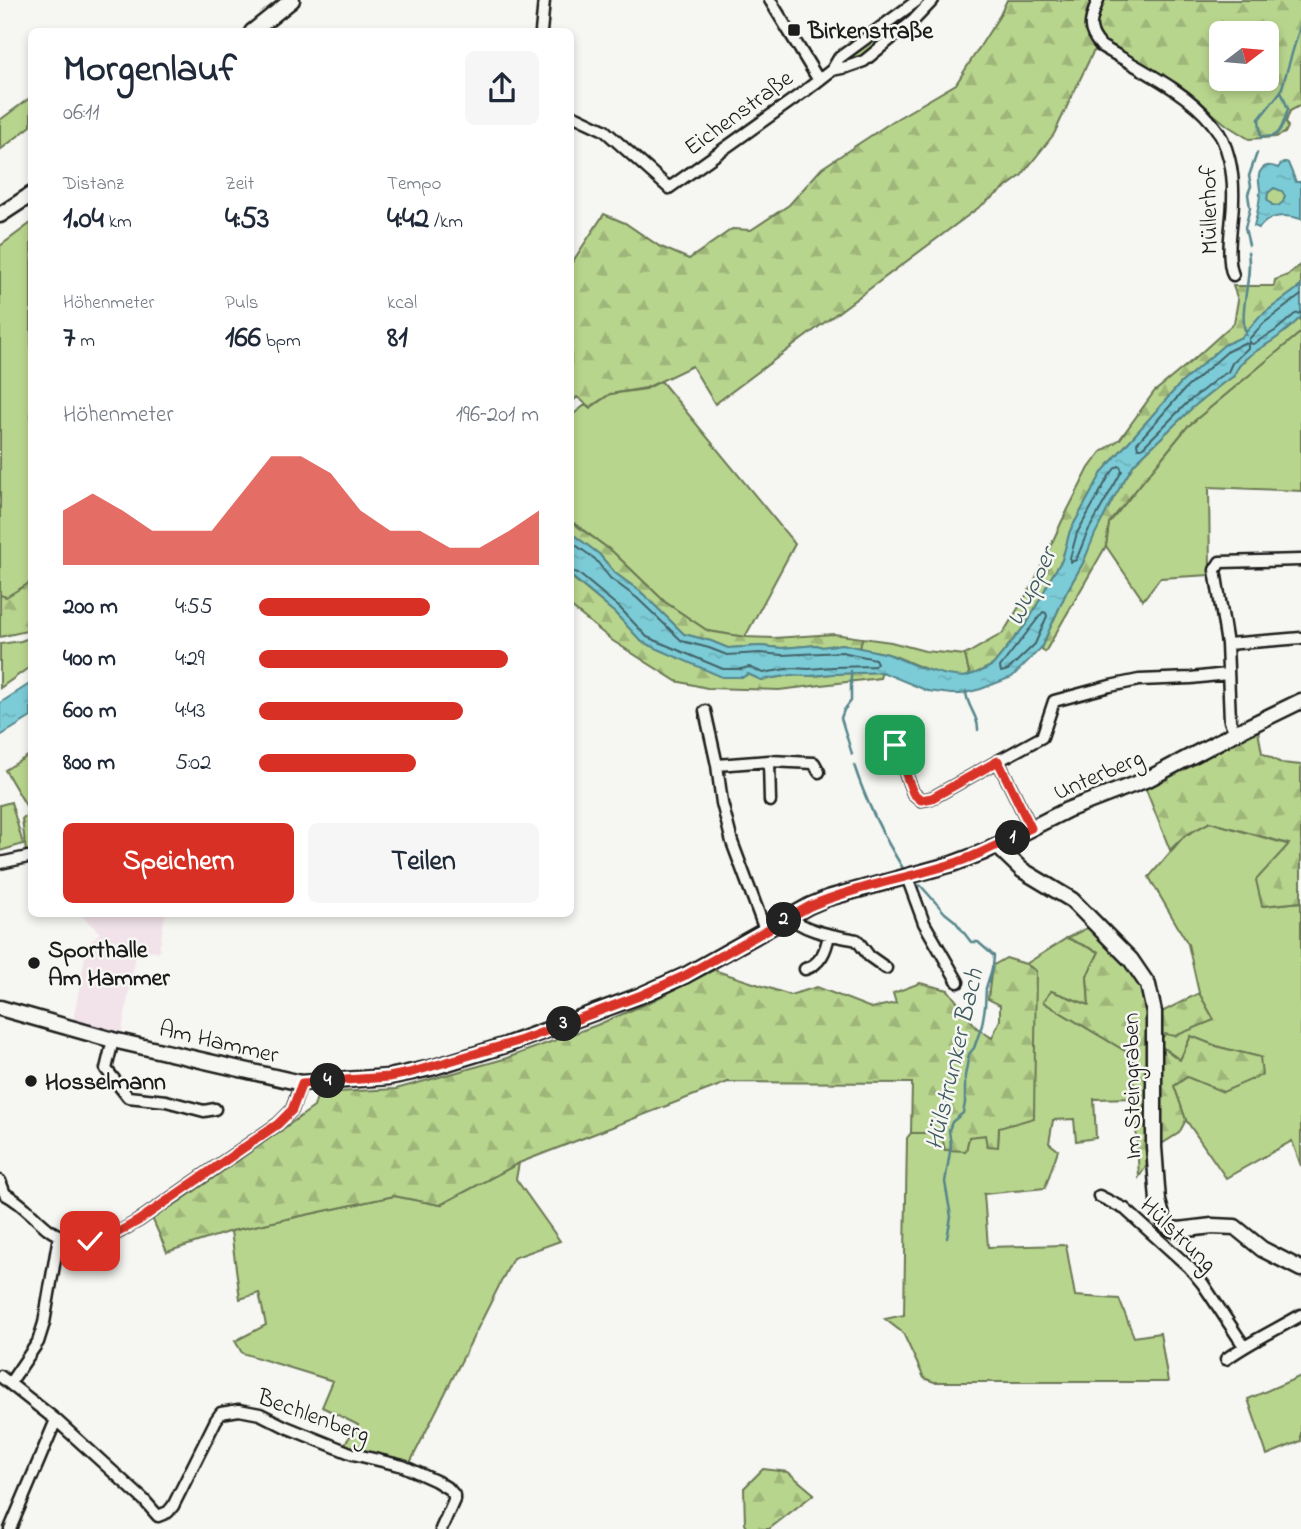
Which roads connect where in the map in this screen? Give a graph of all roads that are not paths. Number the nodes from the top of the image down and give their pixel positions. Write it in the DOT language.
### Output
graph roads {
  1 [pos="292,0"];
  2 [pos="544,0"];
  3 [pos="770,0"];
  4 [pos="918,0"];
  5 [pos="933,0"];
  6 [pos="1098,0"];
  7 [pos="257,28"];
  8 [pos="541,28"];
  9 [pos="832,70"];
  10 [pos="818,79"];
  11 [pos="574,116"];
  12 [pos="28,197"];
  13 [pos="0,215"];
  14 [pos="1233,275"];
  15 [pos="1301,560"];
  16 [pos="1301,638"];
  17 [pos="1227,643"];
  18 [pos="1227,674"];
  19 [pos="1301,701"];
  20 [pos="705,710"];
  21 [pos="1235,733"];
  22 [pos="895,745"];
  23 [pos="769,761"];
  24 [pos="998,761"];
  25 [pos="717,765"];
  26 [pos="819,772"];
  27 [pos="769,801"];
  28 [pos="1031,828"];
  29 [pos="997,846"];
  30 [pos="28,857"];
  31 [pos="0,863"];
  32 [pos="907,877"];
  33 [pos="790,916"];
  34 [pos="765,930"];
  35 [pos="830,935"];
  36 [pos="747,940"];
  37 [pos="886,968"];
  38 [pos="805,969"];
  39 [pos="958,982"];
  40 [pos="0,1008"];
  41 [pos="113,1040"];
  42 [pos="302,1083"];
  43 [pos="215,1109"];
  44 [pos="0,1181"];
  45 [pos="2,1196"];
  46 [pos="1099,1196"];
  47 [pos="59,1236"];
  48 [pos="1301,1269"];
  49 [pos="1301,1315"];
  50 [pos="1244,1346"];
  51 [pos="1226,1359"];
  52 [pos="0,1376"];
  53 [pos="10,1383"];
  54 [pos="56,1419"];
  55 [pos="10,1529"];
  56 [pos="441,1529"];
  1 -- 7 [label="main road"];
  2 -- 8 [label="street"];
  3 -- 10 [label="street"];
  4 -- 9 [label="street, Eichenstraße"];
  5 -- 9 [label="street, Eichenstraße"];
  6 -- 14 [label="street, Müllerhof"];
  9 -- 10 [label="street, Eichenstraße"];
  10 -- 11 [label="street, Eichenstraße"];
  12 -- 13 [label="main road"];
  15 -- 17 [label="street"];
  16 -- 17 [label="street"];
  17 -- 18 [label="street"];
  18 -- 21 [label="street"];
  18 -- 24 [label="street"];
  19 -- 21 [label="main road, Unterberg"];
  20 -- 25 [label="street"];
  21 -- 28 [label="main road, Unterberg"];
  22 -- 24 [label="street"];
  23 -- 25 [label="street"];
  23 -- 26 [label="street"];
  23 -- 27 [label="street"];
  24 -- 28 [label="street"];
  25 -- 34 [label="street"];
  28 -- 29 [label="main road, Unterberg"];
  29 -- 32 [label="main road, Unterberg"];
  29 -- 48 [label="main road, Im Steingraben"];
  30 -- 31 [label="street"];
  32 -- 33 [label="main road, Unterberg"];
  32 -- 39 [label="street"];
  33 -- 34 [label="main road, Unterberg"];
  33 -- 35 [label="street"];
  34 -- 36 [label="main road, Unterberg"];
  35 -- 37 [label="street"];
  35 -- 38 [label="street"];
  36 -- 42 [label="main road, Am Hammer"];
  40 -- 41 [label="main road, Am Hammer"];
  41 -- 42 [label="main road, Am Hammer"];
  41 -- 43 [label="street"];
  42 -- 47 [label="street"];
  44 -- 45 [label="street"];
  45 -- 47 [label="street"];
  46 -- 50 [label="street, Hülstrung"];
  47 -- 53 [label="street"];
  49 -- 50 [label="street"];
  50 -- 51 [label="street"];
  52 -- 53 [label="street, Bechlenberg"];
  53 -- 54 [label="street, Bechlenberg"];
  54 -- 55 [label="street"];
  54 -- 56 [label="street, Bechlenberg"];
}
